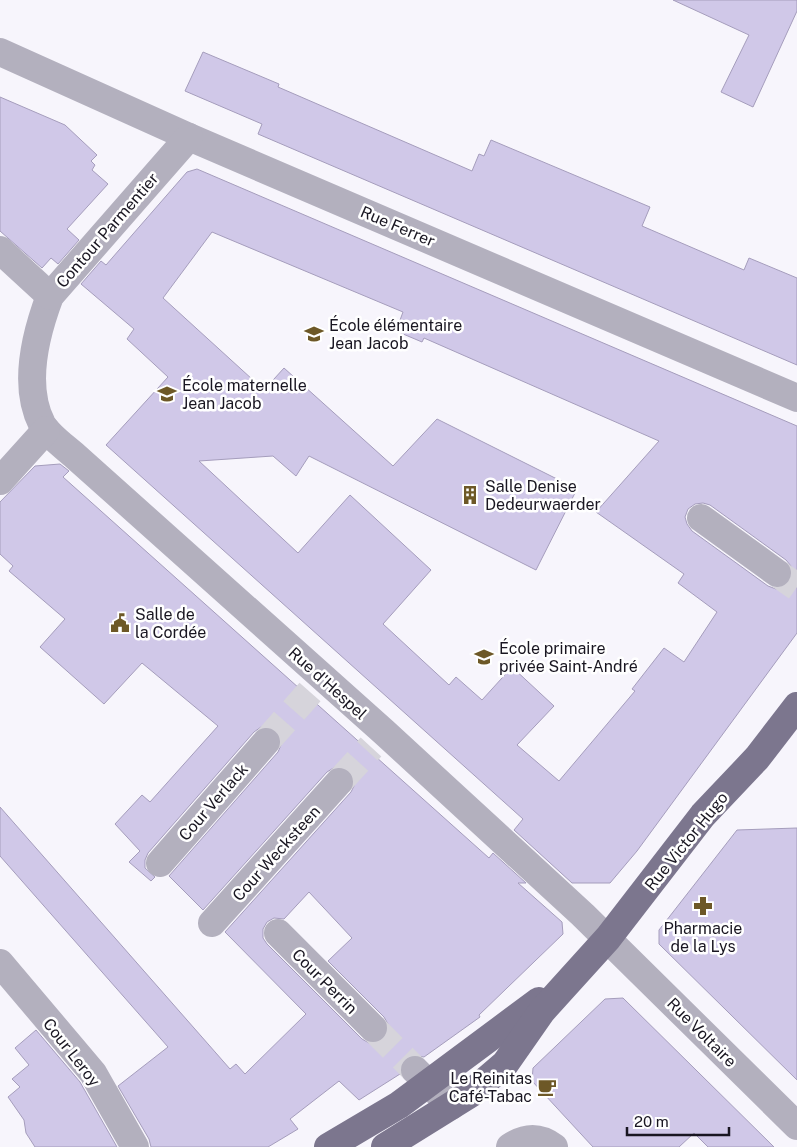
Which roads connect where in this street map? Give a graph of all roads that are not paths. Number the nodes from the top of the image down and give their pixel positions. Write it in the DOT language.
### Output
graph roads {
  1 [pos="0,52"];
  2 [pos="189,137"];
  3 [pos="0,250"];
  4 [pos="50,296"];
  5 [pos="797,398"];
  6 [pos="46,430"];
  7 [pos="0,481"];
  8 [pos="701,518"];
  9 [pos="778,573"];
  10 [pos="797,706"];
  11 [pos="266,742"];
  12 [pos="339,782"];
  13 [pos="160,863"];
  14 [pos="212,923"];
  15 [pos="278,933"];
  16 [pos="608,938"];
  17 [pos="0,963"];
  18 [pos="574,974"];
  19 [pos="373,1028"];
  20 [pos="422,1077"];
  21 [pos="451,1106"];
  22 [pos="797,1126"];
  23 [pos="344,1143"];
  24 [pos="135,1147"];
  25 [pos="385,1147"];
  26 [pos="510,1147"];
  27 [pos="554,1147"];
  1 -- 2 [label="street, Rue Ferrer"];
  2 -- 4 [label="street, Contour Parmentier"];
  2 -- 5 [label="street, Rue Ferrer"];
  3 -- 4 [label="street, Contour Parmentier"];
  4 -- 6 [label="street"];
  6 -- 7 [label="street"];
  6 -- 16 [label="street, Rue d'Hespel"];
  8 -- 9 [label="street"];
  10 -- 16 [label="main road, Rue Victor Hugo"];
  11 -- 13 [label="street, Cour Verlack"];
  12 -- 14 [label="street, Cour Wecksteen"];
  15 -- 19 [label="street, Cour Perrin"];
  16 -- 18 [label="main road, Rue Victor Hugo"];
  16 -- 22 [label="street, Rue Voltaire"];
  17 -- 24 [label="street, Cour Leroy"];
  18 -- 20 [label="main road, Rue Victor Hugo"];
  18 -- 21 [label="main road, Rue Victor Hugo"];
  20 -- 21 [label="street"];
  20 -- 23 [label="main road, Rue Victor Hugo"];
  21 -- 25 [label="main road, Rue Victor Hugo"];
  26 -- 27 [label="street"];
}
